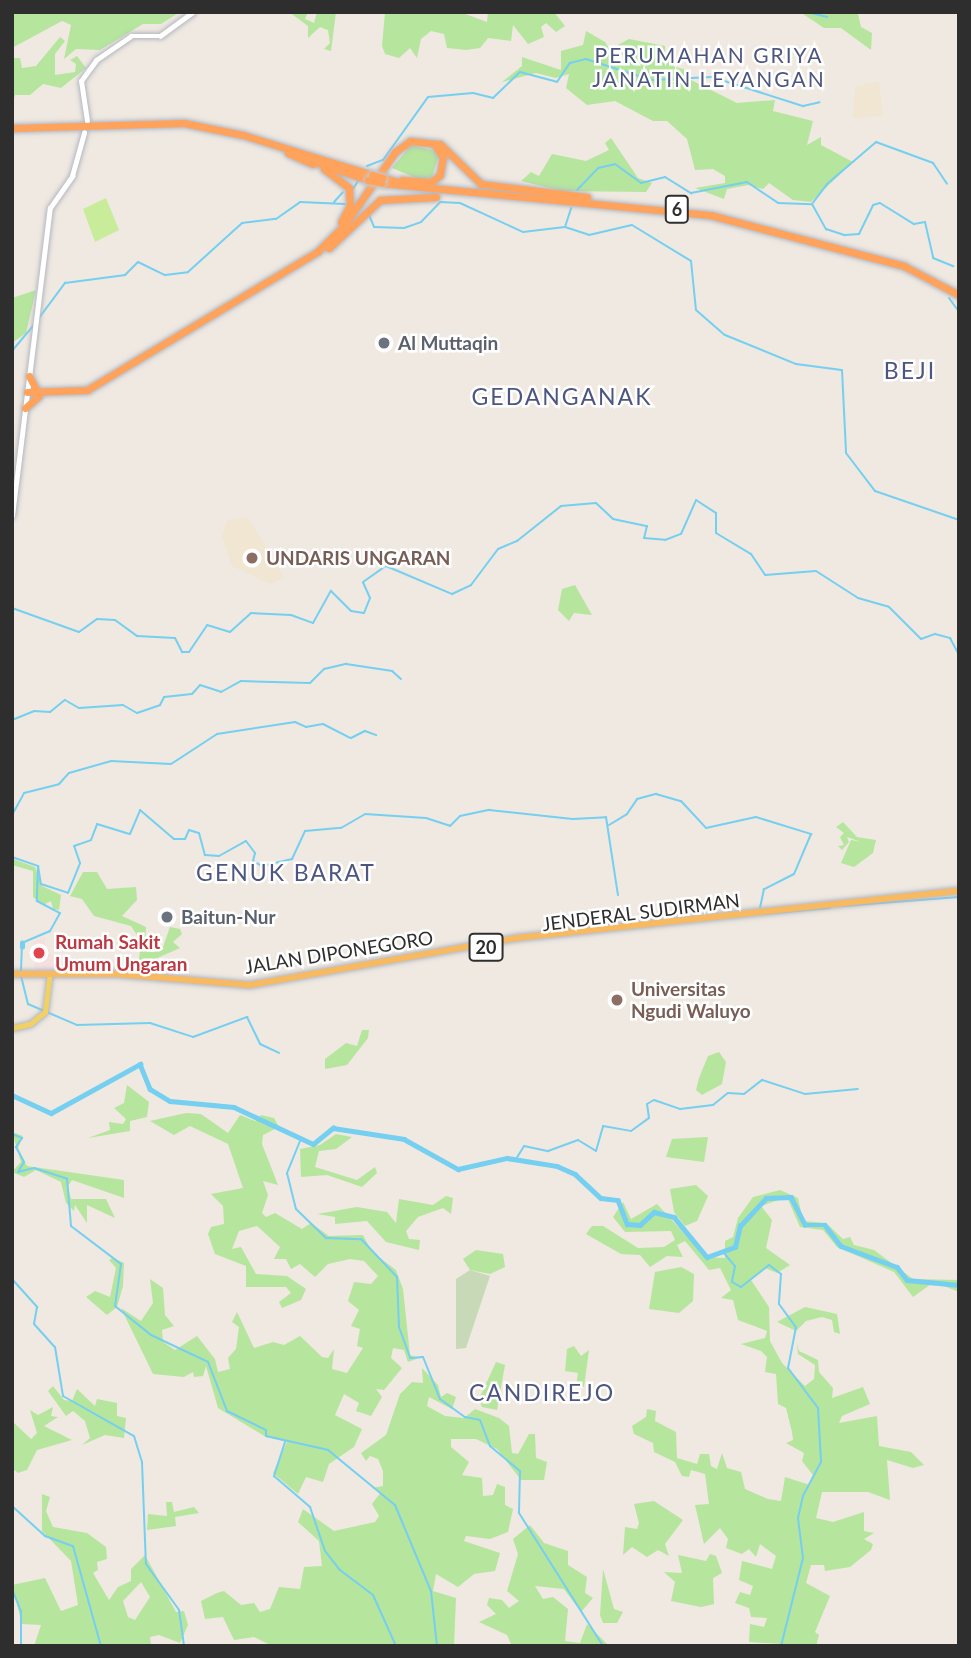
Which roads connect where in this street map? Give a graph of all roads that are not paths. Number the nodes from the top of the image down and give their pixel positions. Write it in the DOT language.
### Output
graph roads {
  1 [pos="193,12"];
  2 [pos="87,121"];
  3 [pos="12,130"];
  4 [pos="84,133"];
  5 [pos="288,153"];
  6 [pos="370,177"];
  7 [pos="383,180"];
  8 [pos="472,195"];
  9 [pos="587,197"];
  10 [pos="325,251"];
  11 [pos="295,265"];
  12 [pos="959,290"];
  13 [pos="959,295"];
  14 [pos="29,376"];
  15 [pos="26,393"];
  16 [pos="39,394"];
  17 [pos="25,408"];
  18 [pos="12,516"];
  19 [pos="959,893"];
  20 [pos="774,910"];
  21 [pos="603,934"];
  22 [pos="466,949"];
  23 [pos="351,970"];
  24 [pos="50,975"];
  25 [pos="18,976"];
  26 [pos="190,982"];
  27 [pos="12,1028"];
  1 -- 2 [label="main road"];
  3 -- 5 [label="highway, 6"];
  3 -- 6 [label="highway, 6"];
  4 -- 14 [label="main road"];
  5 -- 6 [label="highway, 6"];
  5 -- 11 [label="highway"];
  6 -- 7 [label="highway, 6, bridge"];
  7 -- 8 [label="highway, 6"];
  7 -- 9 [label="highway, 6"];
  7 -- 10 [label="highway"];
  8 -- 10 [label="highway"];
  8 -- 13 [label="highway, 6"];
  9 -- 11 [label="highway"];
  9 -- 12 [label="highway, 6"];
  10 -- 16 [label="highway"];
  11 -- 16 [label="highway"];
  14 -- 15 [label="main road"];
  14 -- 16 [label="highway"];
  15 -- 16 [label="highway"];
  15 -- 17 [label="main road"];
  16 -- 17 [label="highway"];
  17 -- 18 [label="main road"];
  19 -- 20 [label="highway, JENDERAL SUDIRMAN / 20"];
  20 -- 21 [label="highway, JENDERAL SUDIRMAN / 20"];
  20 -- 21 [label="highway, JENDERAL SUDIRMAN / 20"];
  21 -- 22 [label="highway, JENDERAL SUDIRMAN / 20"];
  22 -- 23 [label="highway, JALAN DIPONEGORO / 20"];
  23 -- 26 [label="highway, JALAN DIPONEGORO / 20"];
  23 -- 26 [label="highway, JALAN DIPONEGORO / 20"];
  24 -- 25 [label="highway, JALAN DIPONEGORO / 20"];
  24 -- 26 [label="highway, JALAN DIPONEGORO / 20"];
  24 -- 27 [label="main road"];
}
